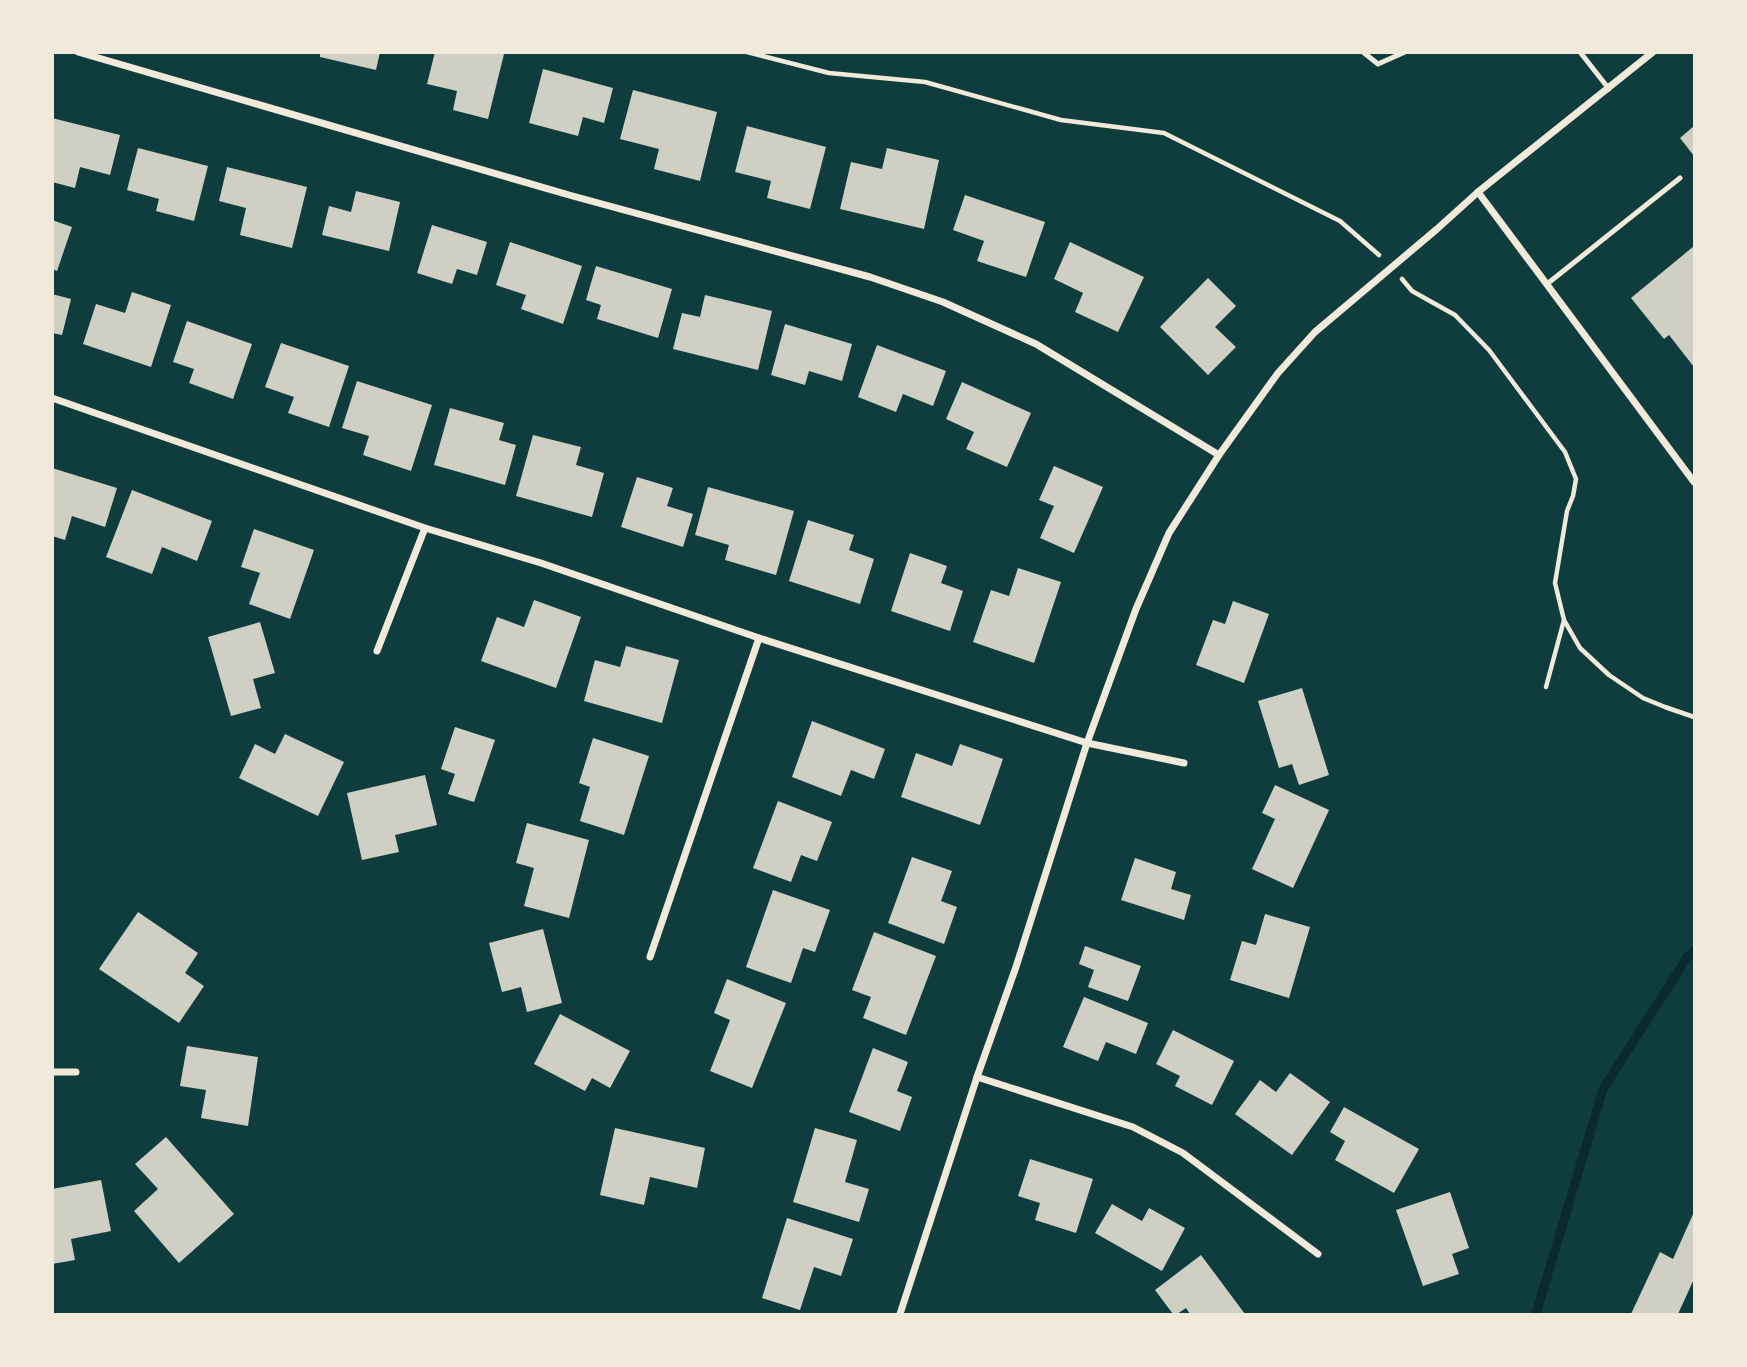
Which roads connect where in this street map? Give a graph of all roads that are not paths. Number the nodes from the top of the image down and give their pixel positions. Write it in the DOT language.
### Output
graph roads {
  1 [pos="78,52"];
  2 [pos="1363,52"];
  3 [pos="1405,52"];
  4 [pos="1580,52"];
  5 [pos="1653,52"];
  6 [pos="1609,89"];
  7 [pos="1681,178"];
  8 [pos="1478,192"];
  9 [pos="1547,284"];
  10 [pos="52,398"];
  11 [pos="1219,455"];
  12 [pos="1694,481"];
  13 [pos="425,528"];
  14 [pos="760,638"];
  15 [pos="377,651"];
  16 [pos="1087,743"];
  17 [pos="1184,763"];
  18 [pos="650,957"];
  19 [pos="52,1072"];
  20 [pos="76,1072"];
  21 [pos="977,1077"];
  22 [pos="1318,1254"];
  23 [pos="900,1314"];
  1 -- 11 [label="street"];
  2 -- 3 [label="lane"];
  4 -- 6 [label="lane"];
  5 -- 6 [label="street"];
  6 -- 8 [label="street"];
  7 -- 9 [label="lane"];
  8 -- 9 [label="street"];
  8 -- 11 [label="street"];
  9 -- 12 [label="street"];
  10 -- 13 [label="street"];
  11 -- 16 [label="street"];
  13 -- 14 [label="street"];
  13 -- 15 [label="street"];
  14 -- 16 [label="street"];
  14 -- 18 [label="street"];
  16 -- 17 [label="street"];
  16 -- 21 [label="street"];
  19 -- 20 [label="street"];
  21 -- 22 [label="street"];
  21 -- 23 [label="street"];
}
